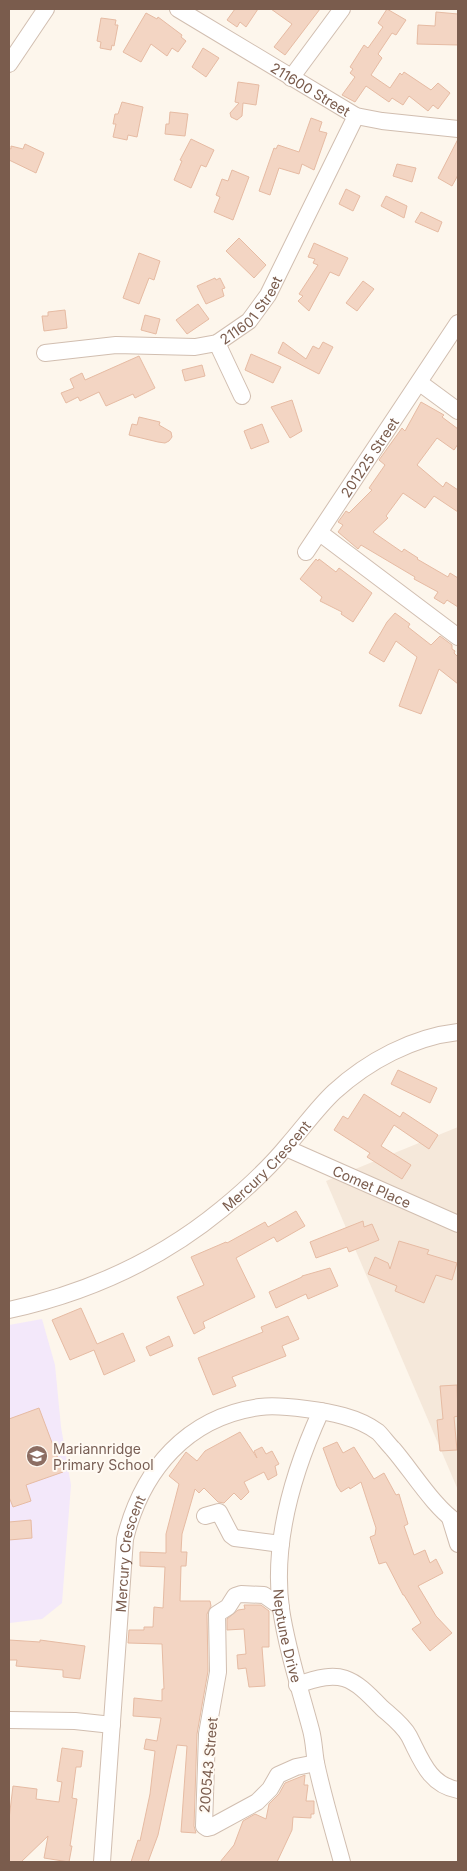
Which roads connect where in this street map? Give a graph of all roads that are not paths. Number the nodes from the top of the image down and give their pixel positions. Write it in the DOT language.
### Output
graph roads {
  1 [pos="46,9"];
  2 [pos="178,9"];
  3 [pos="342,9"];
  4 [pos="9,64"];
  5 [pos="291,78"];
  6 [pos="356,116"];
  7 [pos="458,129"];
  8 [pos="458,323"];
  9 [pos="217,343"];
  10 [pos="45,353"];
  11 [pos="420,383"];
  12 [pos="242,396"];
  13 [pos="458,411"];
  14 [pos="320,533"];
  15 [pos="306,552"];
  16 [pos="458,637"];
  17 [pos="458,1032"];
  18 [pos="286,1148"];
  19 [pos="458,1224"];
  20 [pos="9,1310"];
  21 [pos="321,1411"];
  22 [pos="205,1516"];
  23 [pos="454,1520"];
  24 [pos="281,1544"];
  25 [pos="458,1544"];
  26 [pos="281,1607"];
  27 [pos="298,1685"];
  28 [pos="9,1720"];
  29 [pos="112,1725"];
  30 [pos="316,1763"];
  31 [pos="458,1790"];
  32 [pos="102,1862"];
  33 [pos="342,1862"];
  1 -- 4 [label="street"];
  2 -- 5 [label="street, 211600 Street"];
  3 -- 5 [label="street"];
  5 -- 6 [label="street, 211600 Street"];
  6 -- 7 [label="street, 211600 Street"];
  6 -- 9 [label="street, 211601 Street"];
  8 -- 11 [label="street, 201225 Street"];
  9 -- 10 [label="street, 211601 Street"];
  9 -- 12 [label="street"];
  11 -- 13 [label="street"];
  11 -- 14 [label="street, 201225 Street"];
  14 -- 15 [label="street, 201225 Street"];
  14 -- 16 [label="street"];
  17 -- 18 [label="street, Mercury Crescent"];
  18 -- 19 [label="street, Comet Place"];
  18 -- 20 [label="street, Mercury Crescent"];
  21 -- 23 [label="street, Mercury Crescent"];
  21 -- 24 [label="street, Neptune Drive"];
  21 -- 29 [label="street, Mercury Crescent"];
  22 -- 24 [label="street"];
  23 -- 25 [label="street"];
  24 -- 26 [label="street, Neptune Drive"];
  26 -- 27 [label="street, Neptune Drive"];
  26 -- 30 [label="street, 200543 Street"];
  27 -- 30 [label="street, Neptune Drive"];
  27 -- 31 [label="street"];
  28 -- 29 [label="street"];
  29 -- 32 [label="street, Mercury Crescent"];
  30 -- 33 [label="street, Neptune Drive"];
}
